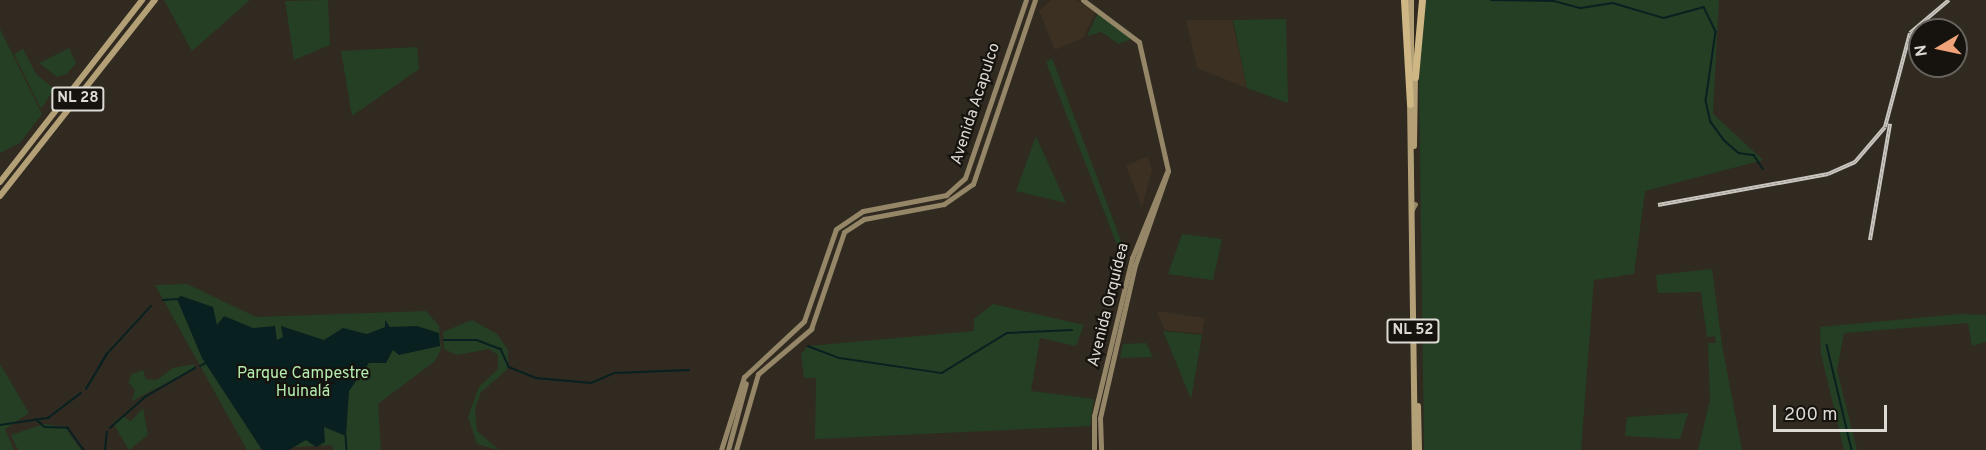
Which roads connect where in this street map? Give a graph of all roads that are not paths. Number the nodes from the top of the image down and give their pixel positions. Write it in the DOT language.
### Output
graph roads {
  1 [pos="142,0"];
  2 [pos="155,0"];
  3 [pos="1026,0"];
  4 [pos="1035,0"];
  5 [pos="1083,0"];
  6 [pos="1404,0"];
  7 [pos="1413,0"];
  8 [pos="1422,0"];
  9 [pos="133,11"];
  10 [pos="126,38"];
  11 [pos="1415,77"];
  12 [pos="65,97"];
  13 [pos="1410,104"];
  14 [pos="62,119"];
  15 [pos="1168,171"];
  16 [pos="0,182"];
  17 [pos="0,196"];
  18 [pos="1415,204"];
  19 [pos="1411,211"];
  20 [pos="1415,321"];
  21 [pos="746,383"];
  22 [pos="721,450"];
  23 [pos="728,450"];
  24 [pos="736,450"];
  25 [pos="1094,450"];
  26 [pos="1101,450"];
  27 [pos="1417,450"];
  1 -- 9 [label="main road, NL 28"];
  2 -- 10 [label="main road, NL 28"];
  3 -- 22 [label="street, Avenida Acapulco"];
  4 -- 24 [label="street, Avenida Acapulco"];
  5 -- 15 [label="street"];
  6 -- 13 [label="highway"];
  7 -- 11 [label="main road"];
  7 -- 13 [label="main road"];
  8 -- 11 [label="highway"];
  9 -- 10 [label="main road"];
  9 -- 12 [label="main road, NL 28"];
  10 -- 14 [label="main road, NL 28"];
  11 -- 18 [label="main road"];
  12 -- 14 [label="main road"];
  12 -- 16 [label="main road, NL 28"];
  13 -- 19 [label="main road, NL 52"];
  14 -- 17 [label="main road, NL 28"];
  15 -- 25 [label="street, Avenida Orquídea"];
  15 -- 26 [label="street, Avenida Orquídea"];
  18 -- 19 [label="street"];
  18 -- 20 [label="main road"];
  19 -- 20 [label="main road, NL 52"];
  20 -- 27 [label="main road, NL 52"];
  21 -- 23 [label="street"];
}
